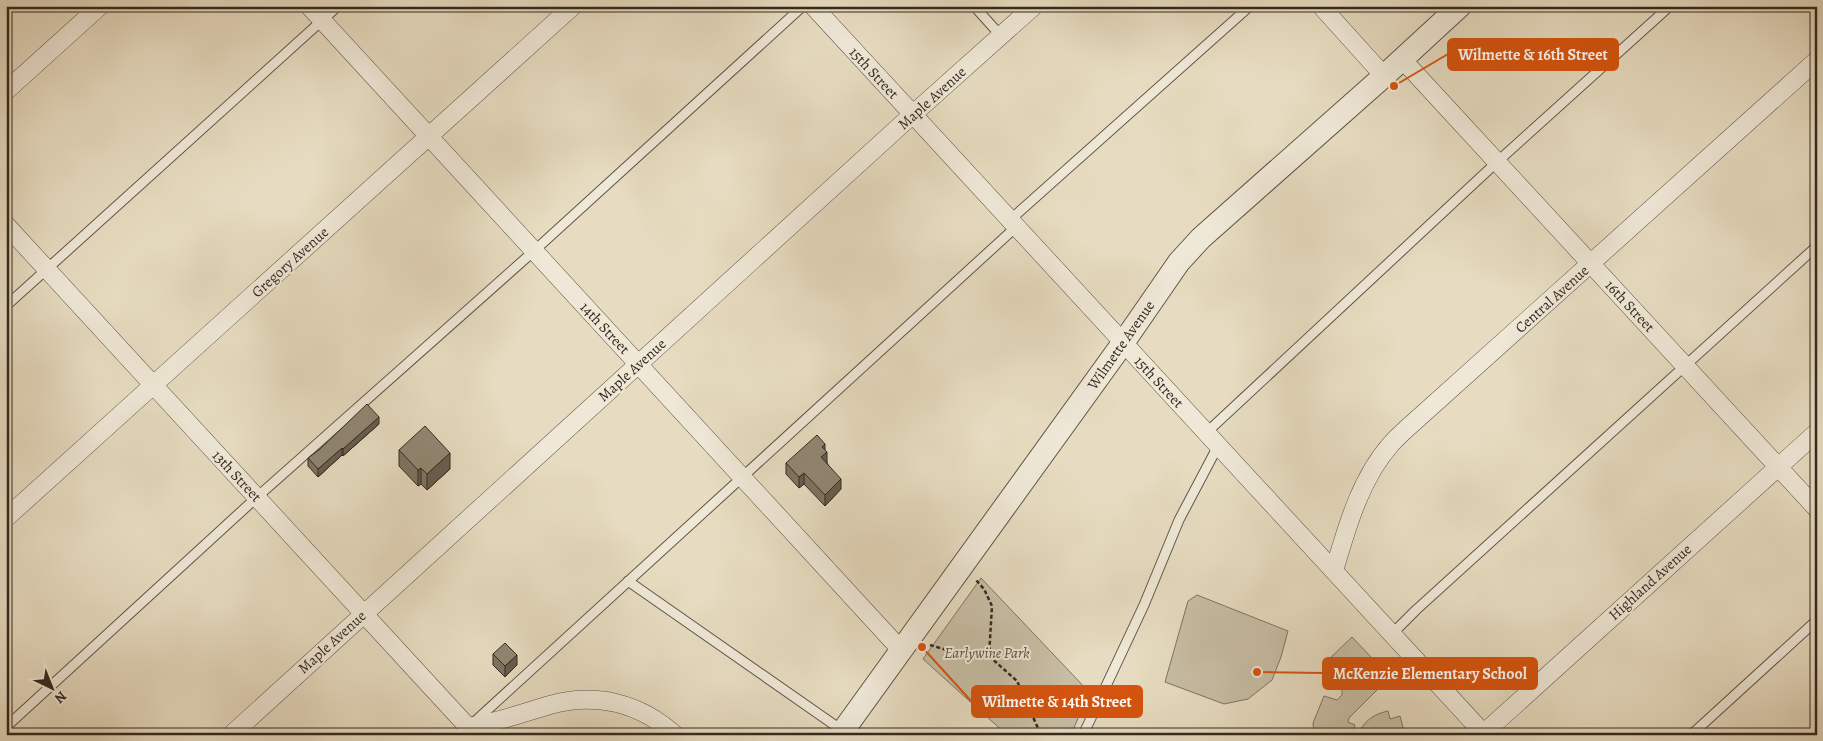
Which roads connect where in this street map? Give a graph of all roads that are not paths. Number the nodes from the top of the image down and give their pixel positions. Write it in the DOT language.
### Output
graph roads {
  1 [pos="100,6"];
  2 [pos="309,6"];
  3 [pos="338,6"];
  4 [pos="573,6"];
  5 [pos="804,6"];
  6 [pos="813,6"];
  7 [pos="974,6"];
  8 [pos="1034,6"];
  9 [pos="1250,6"];
  10 [pos="1321,6"];
  11 [pos="1460,6"];
  12 [pos="1670,6"];
  13 [pos="322,21"];
  14 [pos="1001,36"];
  15 [pos="1402,59"];
  16 [pos="1817,60"];
  17 [pos="1384,76"];
  18 [pos="6,91"];
  19 [pos="912,115"];
  20 [pos="429,136"];
  21 [pos="1497,162"];
  22 [pos="1013,224"];
  23 [pos="6,226"];
  24 [pos="1817,246"];
  25 [pos="534,250"];
  26 [pos="1591,264"];
  27 [pos="46,270"];
  28 [pos="6,306"];
  29 [pos="1123,343"];
  30 [pos="639,364"];
  31 [pos="1685,366"];
  32 [pos="153,386"];
  33 [pos="1817,432"];
  34 [pos="1212,440"];
  35 [pos="1778,467"];
  36 [pos="742,477"];
  37 [pos="256,498"];
  38 [pos="1817,509"];
  39 [pos="6,518"];
  40 [pos="1334,571"];
  41 [pos="628,581"];
  42 [pos="363,614"];
  43 [pos="1817,620"];
  44 [pos="1392,634"];
  45 [pos="901,650"];
  46 [pos="6,727"];
  47 [pos="464,731"];
  48 [pos="841,733"];
  49 [pos="1484,734"];
  50 [pos="231,735"];
  51 [pos="676,735"];
  52 [pos="1083,735"];
  53 [pos="1692,735"];
  1 -- 18 [label="street"];
  2 -- 13 [label="street, 14th Street"];
  3 -- 13 [label="lane"];
  4 -- 20 [label="street, Gregory Avenue"];
  5 -- 25 [label="lane"];
  6 -- 19 [label="street, 15th Street"];
  7 -- 14 [label="lane"];
  8 -- 14 [label="street, Maple Avenue"];
  9 -- 22 [label="lane"];
  10 -- 17 [label="street"];
  11 -- 15 [label="street, Wilmette Avenue"];
  12 -- 21 [label="lane"];
  13 -- 20 [label="street, 14th Street"];
  13 -- 27 [label="lane"];
  14 -- 19 [label="street, Maple Avenue"];
  15 -- 17 [label="street, Wilmette Avenue"];
  15 -- 21 [label="street, 16th Street"];
  16 -- 26 [label="street, Central Avenue"];
  17 -- 29 [label="street, Wilmette Avenue"];
  19 -- 22 [label="street, 15th Street"];
  19 -- 30 [label="street, Maple Avenue"];
  20 -- 25 [label="street, 14th Street"];
  20 -- 32 [label="street, Gregory Avenue"];
  21 -- 26 [label="street, 16th Street"];
  21 -- 34 [label="lane"];
  22 -- 29 [label="street, 15th Street"];
  22 -- 36 [label="lane"];
  23 -- 27 [label="street, 13th Street"];
  24 -- 31 [label="lane"];
  25 -- 30 [label="street, 14th Street"];
  25 -- 37 [label="lane"];
  26 -- 31 [label="street, 16th Street"];
  26 -- 40 [label="street, Central Avenue"];
  27 -- 28 [label="lane"];
  27 -- 32 [label="street, 13th Street"];
  29 -- 34 [label="street, 15th Street"];
  29 -- 45 [label="street, Wilmette Avenue"];
  30 -- 36 [label="street, 14th Street"];
  30 -- 42 [label="street, Maple Avenue"];
  31 -- 35 [label="street, 16th Street"];
  31 -- 44 [label="lane"];
  32 -- 37 [label="street, 13th Street"];
  32 -- 39 [label="street, Gregory Avenue"];
  33 -- 35 [label="street, Highland Avenue"];
  34 -- 40 [label="street, 15th Street"];
  34 -- 52 [label="lane"];
  35 -- 38 [label="street, 16th Street"];
  35 -- 49 [label="street, Highland Avenue"];
  36 -- 41 [label="lane"];
  36 -- 45 [label="street, 14th Street"];
  37 -- 42 [label="street, 13th Street"];
  37 -- 46 [label="lane"];
  40 -- 44 [label="street, 15th Street"];
  41 -- 47 [label="lane"];
  41 -- 48 [label="lane"];
  42 -- 47 [label="street, 13th Street"];
  42 -- 50 [label="street, Maple Avenue"];
  43 -- 53 [label="lane"];
  44 -- 49 [label="street, 15th Street"];
  45 -- 48 [label="street, Wilmette Avenue"];
  47 -- 51 [label="street"];
}
